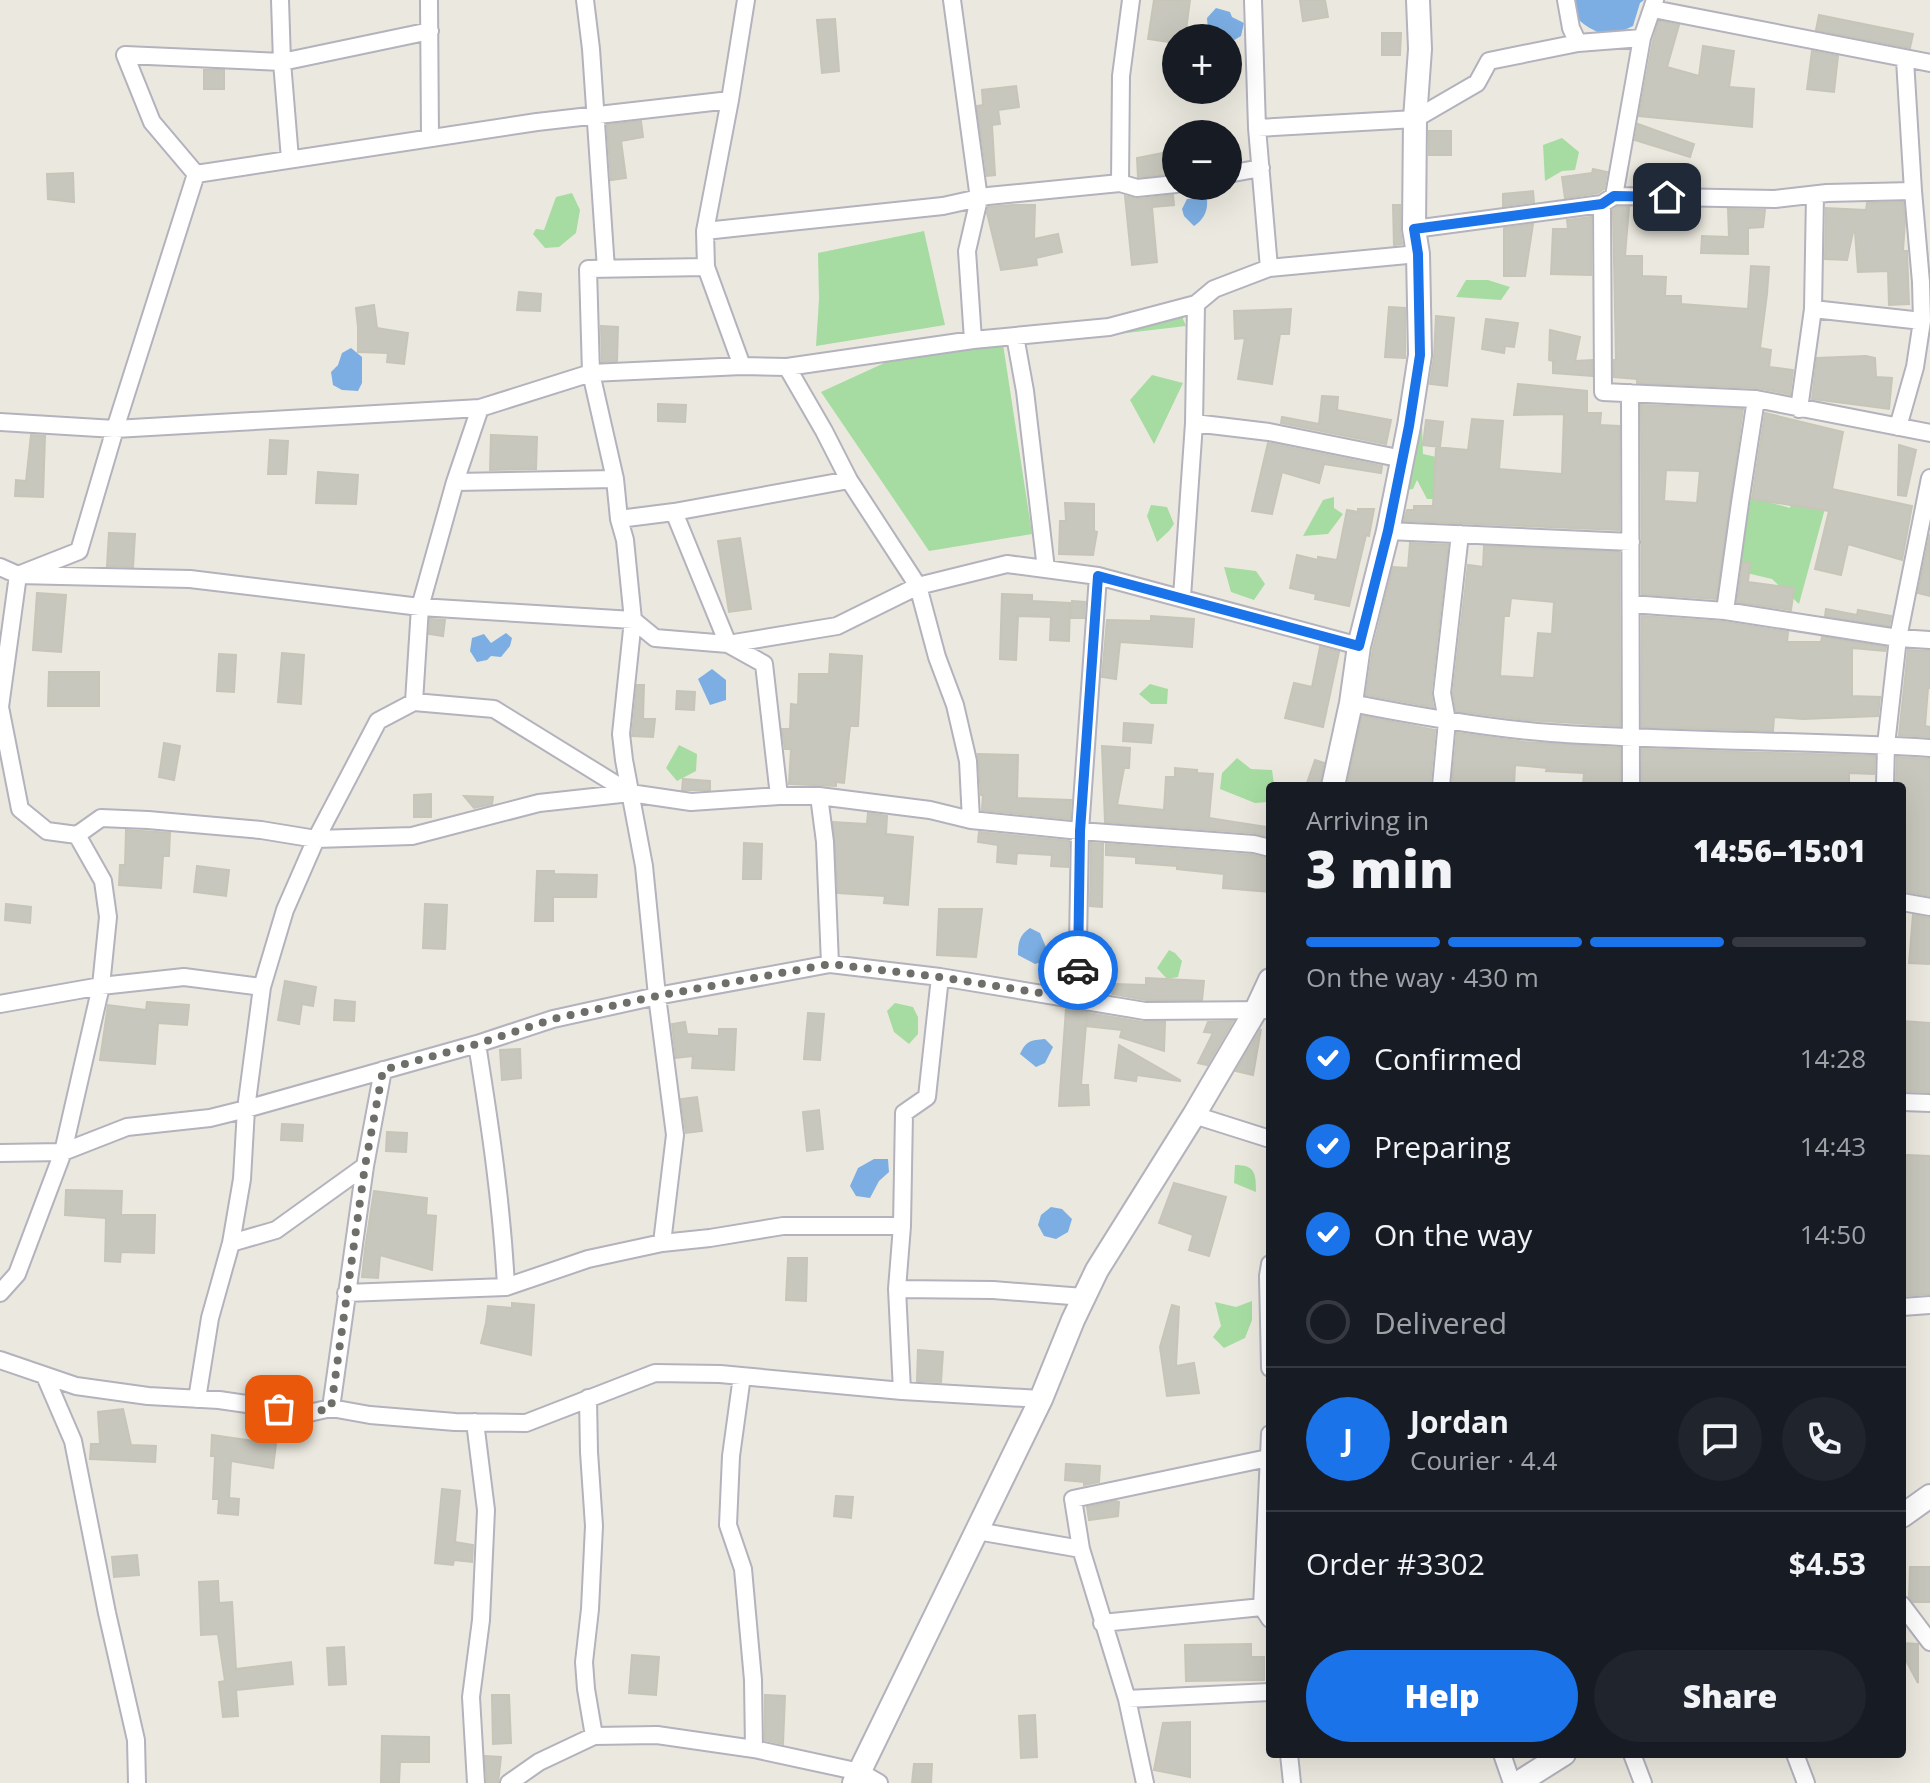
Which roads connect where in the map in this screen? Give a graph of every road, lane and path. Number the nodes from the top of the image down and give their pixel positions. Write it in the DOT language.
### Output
graph roads {
  1 [pos="280,0"];
  2 [pos="429,0"];
  3 [pos="585,0"];
  4 [pos="746,0"];
  5 [pos="952,0"];
  6 [pos="1131,0"];
  7 [pos="1253,0"];
  8 [pos="1418,0"];
  9 [pos="1566,0"];
  10 [pos="1654,4"];
  11 [pos="430,31"];
  12 [pos="1642,38"];
  13 [pos="1578,43"];
  14 [pos="1905,60"];
  15 [pos="282,62"];
  16 [pos="1930,63"];
  17 [pos="730,100"];
  18 [pos="594,114"];
  19 [pos="1415,119"];
  20 [pos="1257,128"];
  21 [pos="430,138"];
  22 [pos="290,159"];
  23 [pos="1261,168"];
  24 [pos="1242,171"];
  25 [pos="196,174"];
  26 [pos="1120,183"];
  27 [pos="1162,185"];
  28 [pos="1913,191"];
  29 [pos="1815,195"];
  30 [pos="979,199"];
  31 [pos="1608,200"];
  32 [pos="1414,229"];
  33 [pos="705,231"];
  34 [pos="1418,254"];
  35 [pos="706,267"];
  36 [pos="1269,268"];
  37 [pos="606,269"];
  38 [pos="1926,283"];
  39 [pos="1196,304"];
  40 [pos="1813,309"];
  41 [pos="1922,321"];
  42 [pos="1015,336"];
  43 [pos="973,340"];
  44 [pos="742,366"];
  45 [pos="787,367"];
  46 [pos="591,373"];
  47 [pos="1630,393"];
  48 [pos="1756,399"];
  49 [pos="480,408"];
  50 [pos="1799,409"];
  51 [pos="0,422"];
  52 [pos="1194,423"];
  53 [pos="1898,427"];
  54 [pos="115,429"];
  55 [pos="1930,433"];
  56 [pos="1403,459"];
  57 [pos="1930,478"];
  58 [pos="615,479"];
  59 [pos="849,480"];
  60 [pos="455,482"];
  61 [pos="674,512"];
  62 [pos="619,519"];
  63 [pos="1388,531"];
  64 [pos="1460,534"];
  65 [pos="1631,542"];
  66 [pos="0,567"];
  67 [pos="1046,569"];
  68 [pos="18,575"];
  69 [pos="1098,576"];
  70 [pos="918,586"];
  71 [pos="0,591"];
  72 [pos="1182,597"];
  73 [pos="1631,604"];
  74 [pos="420,607"];
  75 [pos="1725,611"];
  76 [pos="633,620"];
  77 [pos="1898,638"];
  78 [pos="1930,640"];
  79 [pos="728,644"];
  80 [pos="1359,646"];
  81 [pos="414,702"];
  82 [pos="1351,703"];
  83 [pos="0,707"];
  84 [pos="1447,721"];
  85 [pos="1631,738"];
  86 [pos="1886,745"];
  87 [pos="1930,748"];
  88 [pos="1334,782"];
  89 [pos="1441,782"];
  90 [pos="1631,782"];
  91 [pos="1885,782"];
  92 [pos="630,793"];
  93 [pos="779,796"];
  94 [pos="819,796"];
  95 [pos="971,820"];
  96 [pos="1080,831"];
  97 [pos="77,835"];
  98 [pos="316,839"];
  99 [pos="1266,847"];
  100 [pos="1906,903"];
  101 [pos="1930,907"];
  102 [pos="830,964"];
  103 [pos="940,977"];
  104 [pos="101,986"];
  105 [pos="262,987"];
  106 [pos="657,996"];
  107 [pos="1077,999"];
  108 [pos="0,1004"];
  109 [pos="1264,1009"];
  110 [pos="477,1044"];
  111 [pos="383,1070"];
  112 [pos="1906,1102"];
  113 [pos="1930,1103"];
  114 [pos="246,1109"];
  115 [pos="1194,1115"];
  116 [pos="1266,1138"];
  117 [pos="63,1152"];
  118 [pos="0,1153"];
  119 [pos="365,1166"];
  120 [pos="902,1226"];
  121 [pos="231,1243"];
  122 [pos="662,1243"];
  123 [pos="506,1287"];
  124 [pos="897,1289"];
  125 [pos="0,1293"];
  126 [pos="346,1293"];
  127 [pos="1084,1297"];
  128 [pos="1930,1305"];
  129 [pos="1906,1307"];
  130 [pos="0,1360"];
  131 [pos="45,1376"];
  132 [pos="742,1376"];
  133 [pos="902,1391"];
  134 [pos="588,1398"];
  135 [pos="197,1399"];
  136 [pos="1041,1399"];
  137 [pos="331,1408"];
  138 [pos="475,1422"];
  139 [pos="1266,1458"];
  140 [pos="1930,1496"];
  141 [pos="1906,1513"];
  142 [pos="977,1531"];
  143 [pos="1081,1549"];
  144 [pos="1906,1610"];
  145 [pos="1266,1613"];
  146 [pos="1102,1623"];
  147 [pos="1930,1642"];
  148 [pos="1266,1692"];
  149 [pos="1127,1699"];
  150 [pos="594,1736"];
  151 [pos="754,1749"];
  152 [pos="1289,1758"];
  153 [pos="1503,1758"];
  154 [pos="1558,1758"];
  155 [pos="1634,1758"];
  156 [pos="1797,1758"];
  157 [pos="864,1780"];
  158 [pos="137,1783"];
  159 [pos="476,1783"];
  160 [pos="509,1783"];
  161 [pos="1145,1783"];
  162 [pos="1292,1783"];
  163 [pos="1512,1783"];
  164 [pos="1518,1783"];
  165 [pos="1643,1783"];
  166 [pos="1806,1783"];
  1 -- 15 [label="street"];
  2 -- 11 [label="street"];
  3 -- 18 [label="street"];
  4 -- 17 [label="street"];
  5 -- 30 [label="street"];
  6 -- 26 [label="street"];
  7 -- 20 [label="street"];
  8 -- 19 [label="street"];
  9 -- 13 [label="street"];
  10 -- 12 [label="street"];
  10 -- 14 [label="street"];
  11 -- 15 [label="street"];
  11 -- 21 [label="street"];
  12 -- 13 [label="street"];
  12 -- 31 [label="street"];
  13 -- 19 [label="street"];
  14 -- 16 [label="street"];
  14 -- 28 [label="street"];
  15 -- 22 [label="street"];
  15 -- 25 [label="street"];
  17 -- 18 [label="street"];
  17 -- 33 [label="street"];
  18 -- 21 [label="street"];
  18 -- 37 [label="street"];
  19 -- 20 [label="street"];
  19 -- 32 [label="street"];
  20 -- 23 [label="street"];
  21 -- 22 [label="street"];
  22 -- 25 [label="street"];
  23 -- 24 [label="street"];
  23 -- 36 [label="street"];
  25 -- 54 [label="street"];
  26 -- 27 [label="street"];
  26 -- 30 [label="street"];
  28 -- 29 [label="street"];
  28 -- 38 [label="street"];
  29 -- 31 [label="street"];
  29 -- 40 [label="street"];
  30 -- 33 [label="street"];
  30 -- 43 [label="street"];
  31 -- 32 [label="street"];
  31 -- 47 [label="street"];
  32 -- 34 [label="street"];
  33 -- 35 [label="street"];
  34 -- 36 [label="street"];
  34 -- 56 [label="street"];
  35 -- 37 [label="street"];
  35 -- 44 [label="street"];
  36 -- 39 [label="street"];
  37 -- 46 [label="street"];
  38 -- 41 [label="street"];
  39 -- 42 [label="street"];
  39 -- 52 [label="street"];
  40 -- 41 [label="street"];
  40 -- 50 [label="street"];
  41 -- 53 [label="street"];
  42 -- 43 [label="street"];
  42 -- 67 [label="street"];
  43 -- 45 [label="street"];
  44 -- 45 [label="street"];
  44 -- 46 [label="street"];
  45 -- 59 [label="street"];
  46 -- 49 [label="street"];
  46 -- 58 [label="street"];
  47 -- 48 [label="street"];
  47 -- 65 [label="street"];
  48 -- 50 [label="street"];
  48 -- 75 [label="street"];
  49 -- 54 [label="street"];
  49 -- 60 [label="street"];
  50 -- 53 [label="street"];
  51 -- 54 [label="street"];
  52 -- 56 [label="street"];
  52 -- 72 [label="street"];
  53 -- 55 [label="street"];
  54 -- 68 [label="street"];
  56 -- 63 [label="street"];
  57 -- 77 [label="street"];
  58 -- 60 [label="street"];
  58 -- 62 [label="street"];
  59 -- 61 [label="street"];
  59 -- 70 [label="street"];
  60 -- 74 [label="street"];
  61 -- 62 [label="street"];
  61 -- 79 [label="street"];
  62 -- 76 [label="street"];
  63 -- 64 [label="street"];
  63 -- 80 [label="street"];
  64 -- 65 [label="street"];
  64 -- 84 [label="street"];
  65 -- 73 [label="street"];
  66 -- 68 [label="street"];
  67 -- 69 [label="street"];
  67 -- 70 [label="street"];
  68 -- 71 [label="street"];
  68 -- 74 [label="street"];
  68 -- 83 [label="street"];
  69 -- 72 [label="street"];
  69 -- 96 [label="street"];
  70 -- 79 [label="street"];
  70 -- 95 [label="street"];
  72 -- 80 [label="street"];
  73 -- 75 [label="street"];
  73 -- 85 [label="street"];
  74 -- 76 [label="street"];
  74 -- 81 [label="street"];
  75 -- 77 [label="street"];
  76 -- 79 [label="street"];
  76 -- 92 [label="street"];
  77 -- 78 [label="street"];
  77 -- 86 [label="street"];
  79 -- 93 [label="street"];
  80 -- 82 [label="street"];
  81 -- 92 [label="street"];
  81 -- 98 [label="street"];
  82 -- 84 [label="street"];
  82 -- 88 [label="street"];
  83 -- 97 [label="street"];
  84 -- 85 [label="street"];
  84 -- 89 [label="street"];
  85 -- 86 [label="street"];
  85 -- 90 [label="street"];
  86 -- 87 [label="street"];
  86 -- 91 [label="street"];
  92 -- 93 [label="street"];
  92 -- 98 [label="street"];
  92 -- 106 [label="street"];
  93 -- 94 [label="street"];
  94 -- 95 [label="street"];
  94 -- 102 [label="street"];
  95 -- 96 [label="street"];
  96 -- 99 [label="street"];
  96 -- 107 [label="street"];
  97 -- 98 [label="street"];
  97 -- 104 [label="street"];
  98 -- 105 [label="street"];
  100 -- 101 [label="street"];
  102 -- 103 [label="street"];
  102 -- 106 [label="street"];
  103 -- 107 [label="street"];
  103 -- 120 [label="street"];
  104 -- 105 [label="street"];
  104 -- 108 [label="street"];
  104 -- 117 [label="street"];
  105 -- 114 [label="street"];
  106 -- 110 [label="street"];
  106 -- 122 [label="street"];
  107 -- 109 [label="street"];
  109 -- 115 [label="street"];
  110 -- 111 [label="street"];
  110 -- 123 [label="street"];
  111 -- 114 [label="street"];
  111 -- 119 [label="street"];
  112 -- 113 [label="street"];
  114 -- 117 [label="street"];
  114 -- 121 [label="street"];
  115 -- 116 [label="street"];
  115 -- 127 [label="street"];
  117 -- 118 [label="street"];
  117 -- 125 [label="street"];
  119 -- 121 [label="street"];
  119 -- 126 [label="street"];
  120 -- 122 [label="street"];
  120 -- 124 [label="street"];
  121 -- 135 [label="street"];
  122 -- 123 [label="street"];
  123 -- 126 [label="street"];
  124 -- 127 [label="street"];
  124 -- 133 [label="street"];
  126 -- 137 [label="street"];
  127 -- 136 [label="street"];
  128 -- 129 [label="street"];
  130 -- 131 [label="street"];
  131 -- 135 [label="street"];
  131 -- 158 [label="street"];
  132 -- 133 [label="street"];
  132 -- 134 [label="street"];
  132 -- 151 [label="street"];
  133 -- 136 [label="street"];
  134 -- 138 [label="street"];
  134 -- 150 [label="street"];
  135 -- 137 [label="street"];
  136 -- 142 [label="street"];
  137 -- 138 [label="street"];
  138 -- 159 [label="street"];
  139 -- 143 [label="street"];
  140 -- 141 [label="street"];
  142 -- 143 [label="street"];
  142 -- 157 [label="street"];
  143 -- 146 [label="street"];
  144 -- 147 [label="street"];
  145 -- 146 [label="street"];
  146 -- 149 [label="street"];
  148 -- 149 [label="street"];
  149 -- 161 [label="street"];
  150 -- 151 [label="street"];
  150 -- 160 [label="street"];
  151 -- 157 [label="street"];
  152 -- 162 [label="street"];
  153 -- 163 [label="street"];
  154 -- 164 [label="street"];
  155 -- 165 [label="street"];
  156 -- 166 [label="street"];
}
